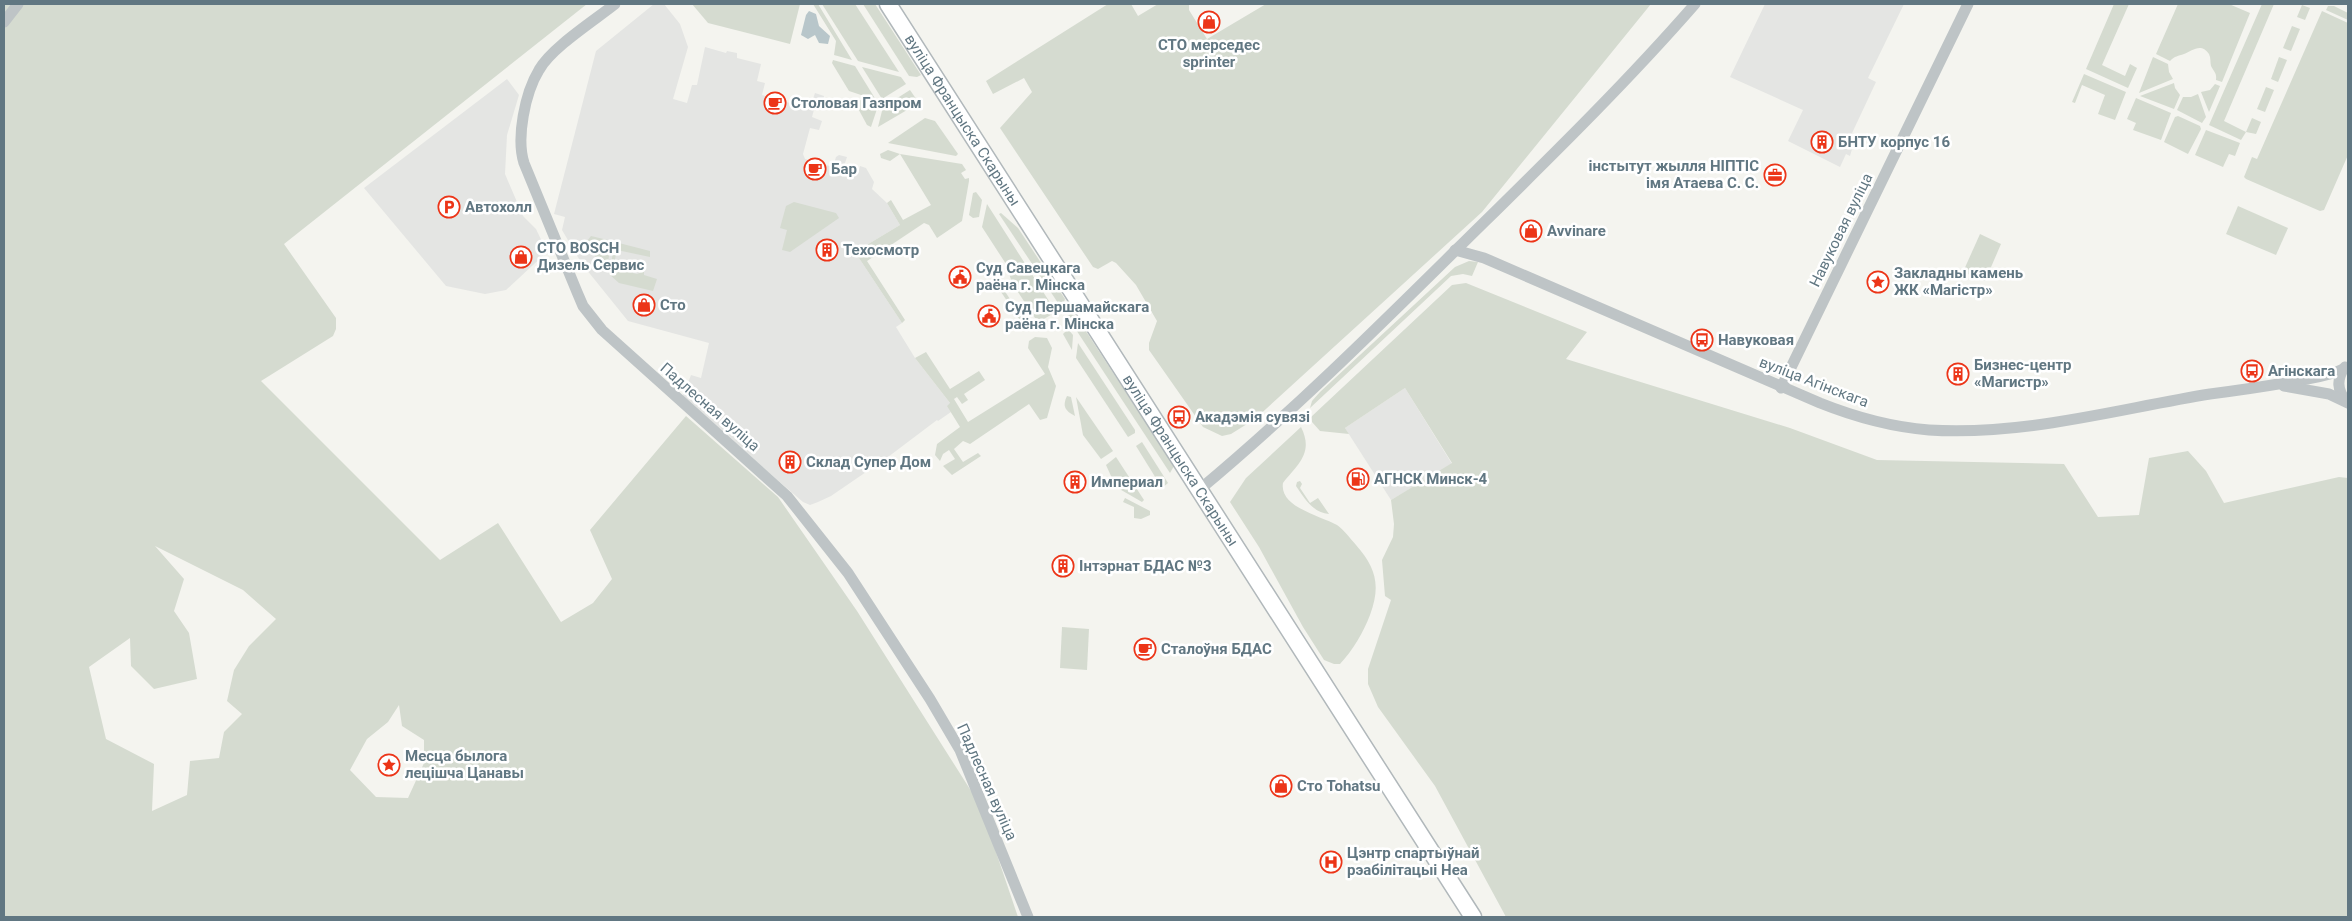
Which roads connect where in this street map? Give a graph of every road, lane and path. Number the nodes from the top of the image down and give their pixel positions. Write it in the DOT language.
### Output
graph roads {
  1 [pos="18,4"];
  2 [pos="615,4"];
  3 [pos="888,4"];
  4 [pos="1695,4"];
  5 [pos="1968,4"];
  6 [pos="4,22"];
  7 [pos="1456,250"];
  8 [pos="2346,366"];
  9 [pos="2272,385"];
  10 [pos="1781,388"];
  11 [pos="2348,403"];
  12 [pos="1198,490"];
  13 [pos="1028,917"];
  14 [pos="1474,917"];
  1 -- 6 [label="street"];
  2 -- 13 [label="street, Падлесная вуліца"];
  3 -- 12 [label="main road, вуліца Францыска Скарыны"];
  4 -- 7 [label="street"];
  5 -- 10 [label="street, Навуковая вуліца"];
  7 -- 10 [label="street, вуліца Агінскага"];
  7 -- 12 [label="street"];
  8 -- 9 [label="street, вуліца Агінскага"];
  8 -- 11 [label="street"];
  9 -- 10 [label="street, вуліца Агінскага"];
  9 -- 11 [label="street, вуліца Агінскага"];
  12 -- 14 [label="main road, вуліца Францыска Скарыны"];
}
